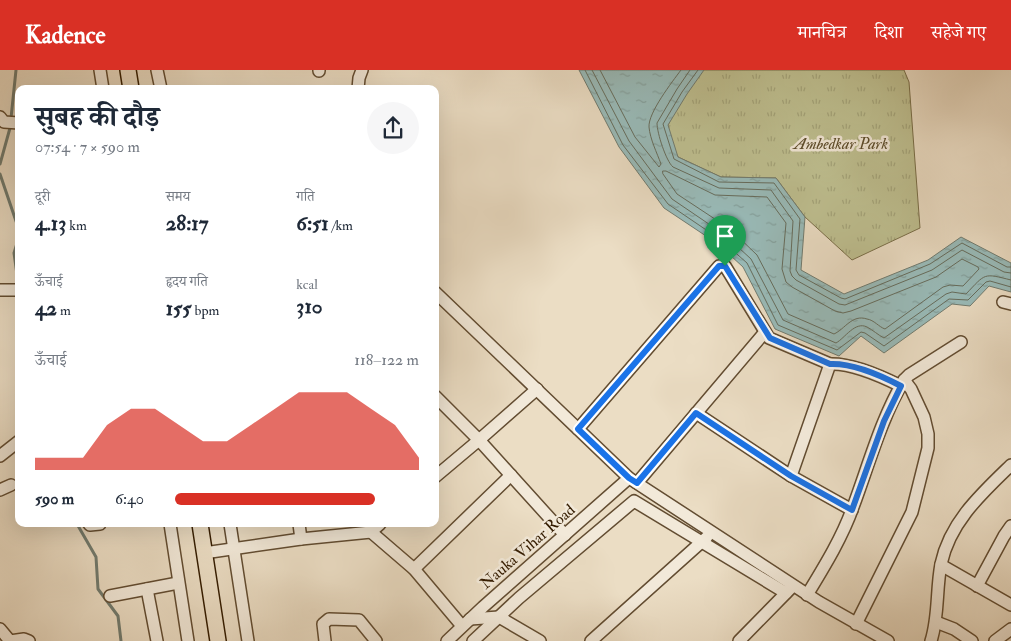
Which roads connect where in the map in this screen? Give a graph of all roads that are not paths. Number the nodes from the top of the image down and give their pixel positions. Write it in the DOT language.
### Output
graph roads {
  1 [pos="100,70"];
  2 [pos="128,70"];
  3 [pos="158,70"];
  4 [pos="362,70"];
  5 [pos="102,85"];
  6 [pos="130,85"];
  7 [pos="160,85"];
  8 [pos="358,85"];
  9 [pos="439,296"];
  10 [pos="765,332"];
  11 [pos="961,342"];
  12 [pos="830,364"];
  13 [pos="903,383"];
  14 [pos="537,389"];
  15 [pos="439,400"];
  16 [pos="696,413"];
  17 [pos="578,429"];
  18 [pos="479,440"];
  19 [pos="15,444"];
  20 [pos="0,456"];
  21 [pos="1011,465"];
  22 [pos="439,474"];
  23 [pos="510,474"];
  24 [pos="791,476"];
  25 [pos="633,480"];
  26 [pos="11,484"];
  27 [pos="0,490"];
  28 [pos="852,510"];
  29 [pos="1011,526"];
  30 [pos="170,527"];
  31 [pos="200,527"];
  32 [pos="230,527"];
  33 [pos="299,527"];
  34 [pos="377,527"];
  35 [pos="371,532"];
  36 [pos="712,532"];
  37 [pos="564,535"];
  38 [pos="301,539"];
  39 [pos="702,541"];
  40 [pos="234,549"];
  41 [pos="204,553"];
  42 [pos="941,565"];
  43 [pos="414,569"];
  44 [pos="178,583"];
  45 [pos="977,586"];
  46 [pos="147,589"];
  47 [pos="790,589"];
  48 [pos="808,595"];
  49 [pos="110,596"];
  50 [pos="1011,605"];
  51 [pos="499,617"];
  52 [pos="466,622"];
  53 [pos="936,622"];
  54 [pos="856,624"];
  55 [pos="0,629"];
  56 [pos="1011,629"];
  57 [pos="28,641"];
  58 [pos="156,641"];
  59 [pos="188,641"];
  60 [pos="218,641"];
  61 [pos="248,641"];
  62 [pos="325,641"];
  63 [pos="376,641"];
  64 [pos="447,641"];
  65 [pos="473,641"];
  66 [pos="540,641"];
  67 [pos="591,641"];
  68 [pos="739,641"];
  69 [pos="888,641"];
  70 [pos="931,641"];
  71 [pos="972,641"];
  72 [pos="994,641"];
  1 -- 5 [label="street"];
  2 -- 6 [label="main road"];
  3 -- 7 [label="street"];
  4 -- 8 [label="street"];
  9 -- 14 [label="street"];
  10 -- 12 [label="street"];
  10 -- 16 [label="street, Nauka Vihar Road"];
  10 -- 17 [label="street"];
  11 -- 13 [label="street"];
  12 -- 13 [label="street"];
  12 -- 24 [label="street"];
  13 -- 28 [label="street"];
  13 -- 54 [label="street"];
  14 -- 17 [label="street"];
  14 -- 18 [label="street"];
  15 -- 18 [label="street"];
  16 -- 24 [label="street"];
  16 -- 25 [label="street, Nauka Vihar Road"];
  17 -- 25 [label="street"];
  18 -- 22 [label="street"];
  18 -- 23 [label="street"];
  19 -- 20 [label="street"];
  21 -- 42 [label="street"];
  23 -- 37 [label="street"];
  23 -- 43 [label="street"];
  24 -- 28 [label="street"];
  25 -- 36 [label="street"];
  25 -- 37 [label="street, Nauka Vihar Road"];
  26 -- 27 [label="street"];
  28 -- 48 [label="street"];
  29 -- 45 [label="street"];
  30 -- 44 [label="street"];
  31 -- 41 [label="main road"];
  32 -- 40 [label="street"];
  33 -- 38 [label="street"];
  34 -- 35 [label="street"];
  35 -- 38 [label="street"];
  35 -- 43 [label="street"];
  36 -- 39 [label="street"];
  36 -- 47 [label="street"];
  37 -- 52 [label="street, Nauka Vihar Road"];
  38 -- 40 [label="street"];
  39 -- 47 [label="street"];
  39 -- 51 [label="street"];
  39 -- 67 [label="street"];
  40 -- 41 [label="street"];
  40 -- 61 [label="street"];
  41 -- 60 [label="main road"];
  42 -- 45 [label="street"];
  42 -- 53 [label="street"];
  43 -- 52 [label="street"];
  44 -- 46 [label="street"];
  44 -- 59 [label="street"];
  45 -- 50 [label="street"];
  46 -- 49 [label="street"];
  46 -- 58 [label="street"];
  47 -- 48 [label="street"];
  47 -- 68 [label="street"];
  48 -- 54 [label="street"];
  51 -- 52 [label="street"];
  51 -- 65 [label="street"];
  51 -- 66 [label="street"];
  52 -- 64 [label="street, Nauka Vihar Road"];
  53 -- 70 [label="street"];
  53 -- 71 [label="street"];
  54 -- 69 [label="street"];
  55 -- 57 [label="street"];
  56 -- 72 [label="street"];
  62 -- 63 [label="street"];
}
